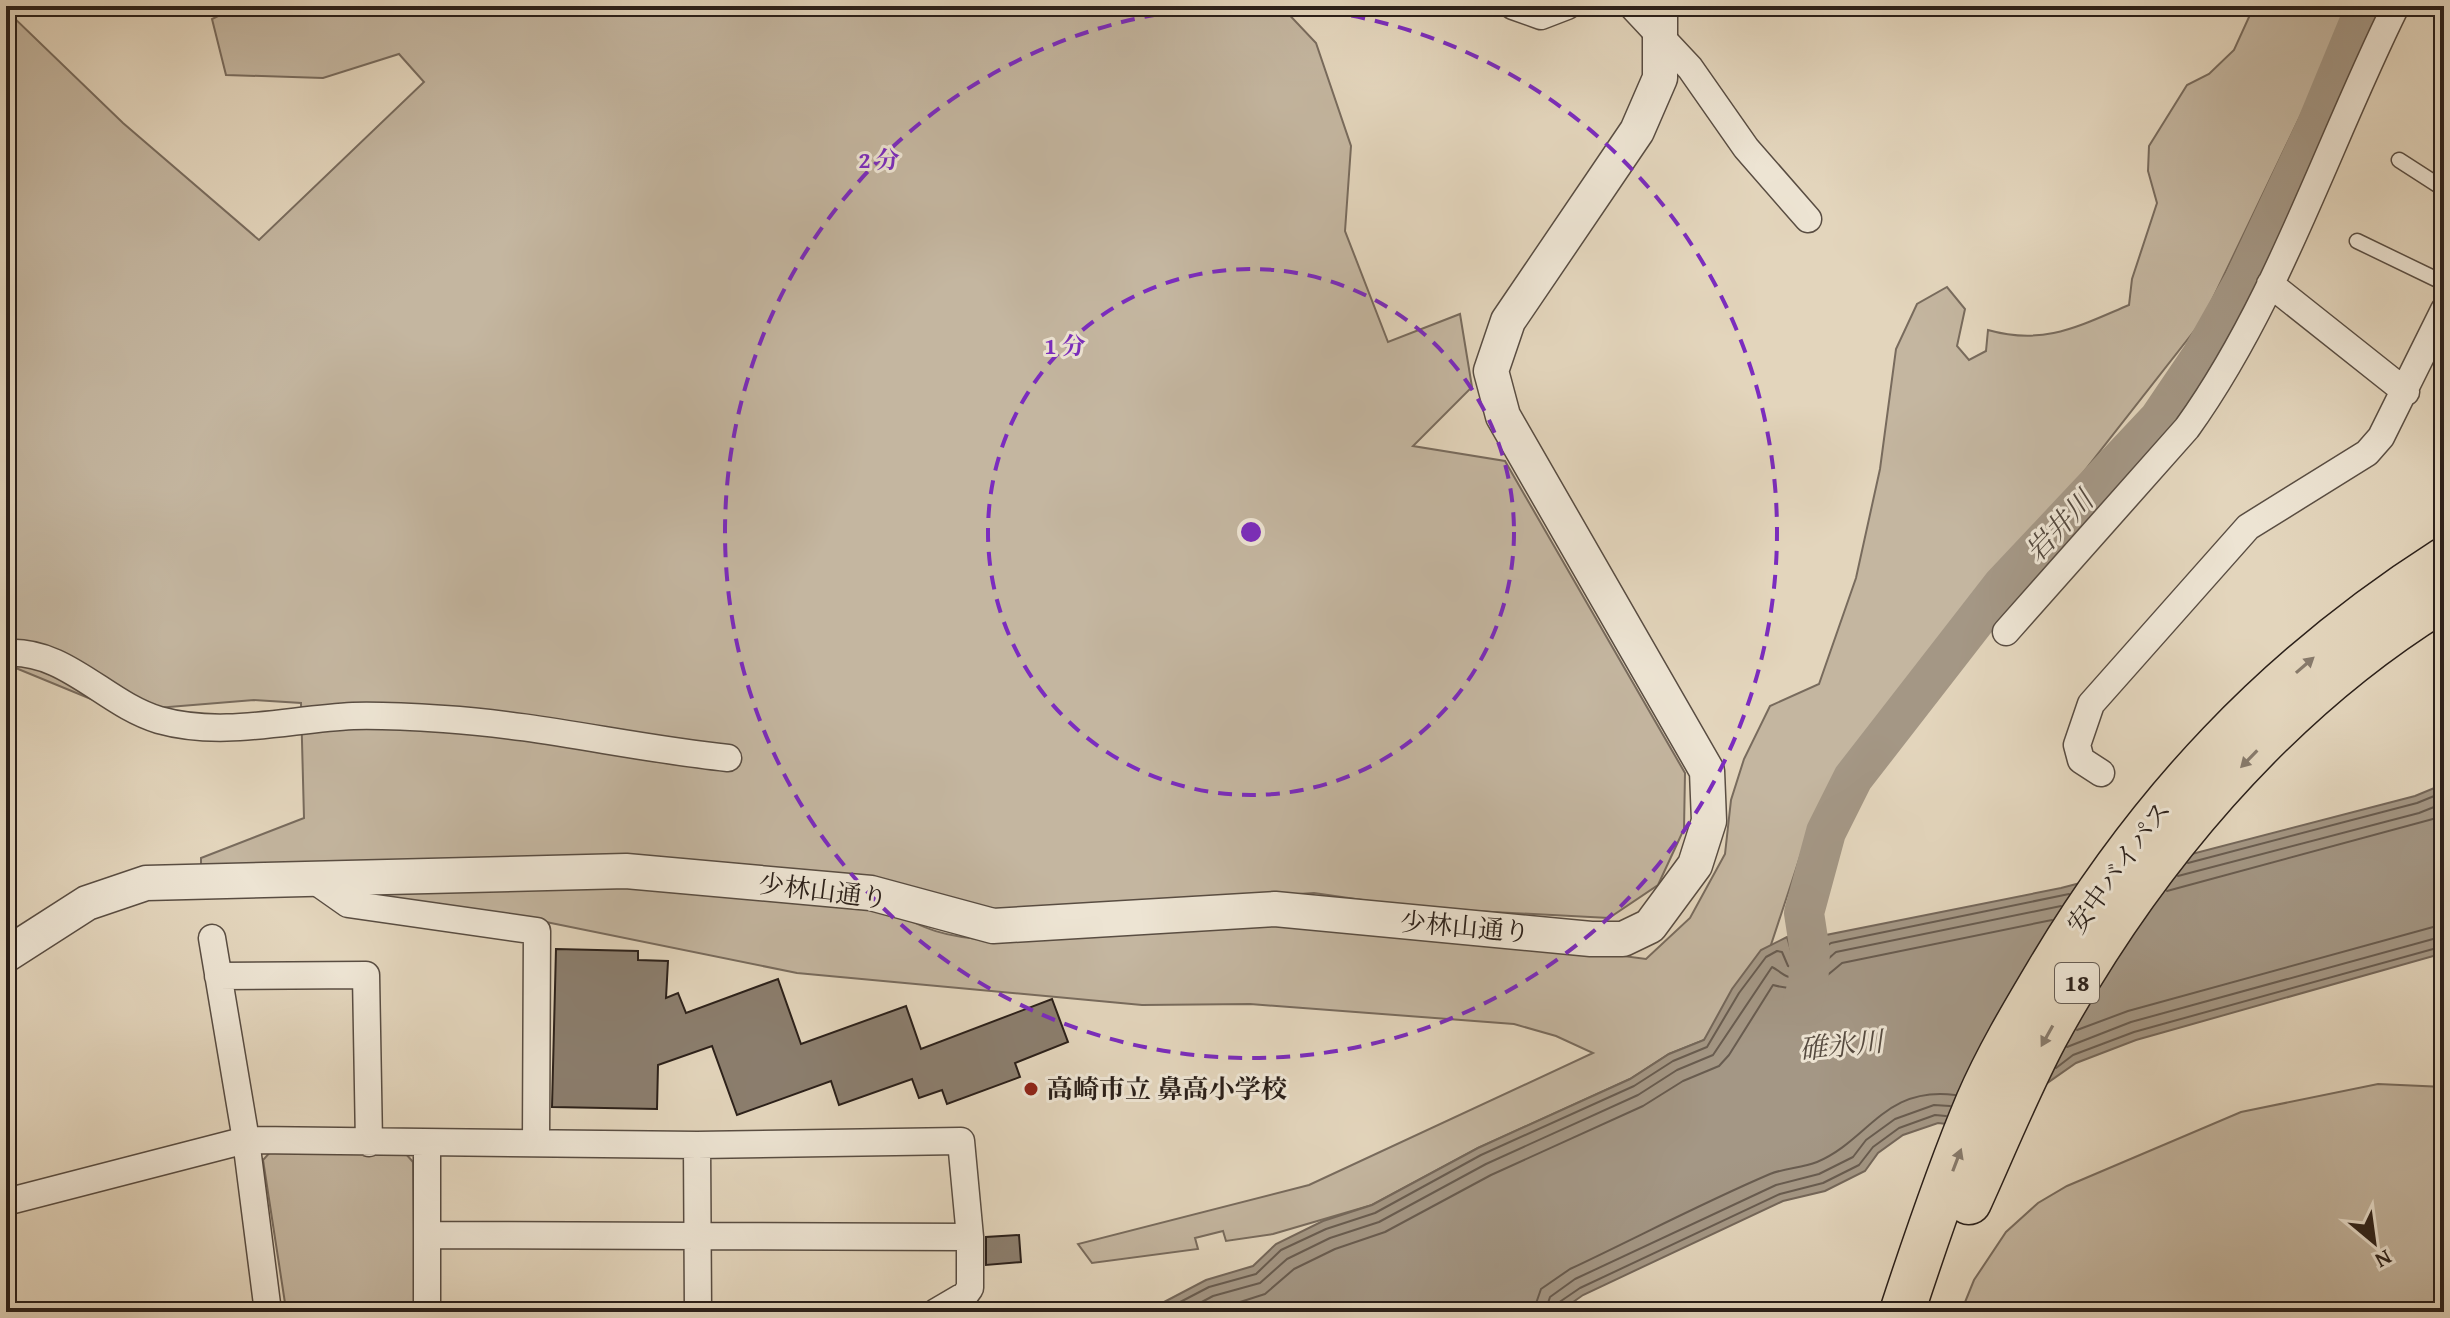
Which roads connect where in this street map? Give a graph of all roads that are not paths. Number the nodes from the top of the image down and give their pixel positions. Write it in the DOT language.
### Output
graph roads {
  1 [pos="1513,6"];
  2 [pos="1567,6"];
  3 [pos="1632,6"];
  4 [pos="2396,6"];
  5 [pos="1660,22"];
  6 [pos="2399,160"];
  7 [pos="2444,189"];
  8 [pos="1808,219"];
  9 [pos="2357,241"];
  10 [pos="2444,283"];
  11 [pos="2270,284"];
  12 [pos="2444,310"];
  13 [pos="2406,392"];
  14 [pos="2444,560"];
  15 [pos="2444,598"];
  16 [pos="2006,632"];
  17 [pos="6,653"];
  18 [pos="728,758"];
  19 [pos="2101,773"];
  20 [pos="311,878"];
  21 [pos="212,938"];
  22 [pos="6,955"];
  23 [pos="218,976"];
  24 [pos="246,1140"];
  25 [pos="536,1142"];
  26 [pos="369,1143"];
  27 [pos="427,1144"];
  28 [pos="697,1145"];
  29 [pos="6,1202"];
  30 [pos="697,1234"];
  31 [pos="429,1235"];
  32 [pos="970,1237"];
  33 [pos="268,1312"];
  34 [pos="427,1312"];
  35 [pos="698,1312"];
  36 [pos="936,1312"];
  37 [pos="1902,1312"];
  38 [pos="1929,1312"];
  1 -- 2 [label="street"];
  3 -- 5 [label="street"];
  4 -- 11 [label="street"];
  5 -- 8 [label="street"];
  5 -- 20 [label="street, 少林山通り"];
  6 -- 7 [label="lane"];
  9 -- 10 [label="lane"];
  11 -- 13 [label="street"];
  11 -- 16 [label="street"];
  12 -- 13 [label="street"];
  13 -- 19 [label="street"];
  37 -- 14 [label="highway, 安中バイパス / 18, one-way"];
  15 -- 38 [label="highway, 安中バイパス / 18, one-way"];
  17 -- 18 [label="street"];
  20 -- 22 [label="street, 少林山通り"];
  20 -- 25 [label="street"];
  21 -- 23 [label="street"];
  23 -- 24 [label="street"];
  23 -- 26 [label="street"];
  24 -- 26 [label="street"];
  24 -- 29 [label="street"];
  24 -- 33 [label="street"];
  25 -- 27 [label="street"];
  25 -- 28 [label="street"];
  26 -- 27 [label="street"];
  27 -- 31 [label="street"];
  28 -- 30 [label="street"];
  28 -- 32 [label="street"];
  30 -- 31 [label="street"];
  30 -- 32 [label="street"];
  30 -- 35 [label="street"];
  31 -- 34 [label="street"];
  32 -- 36 [label="street"];
}
